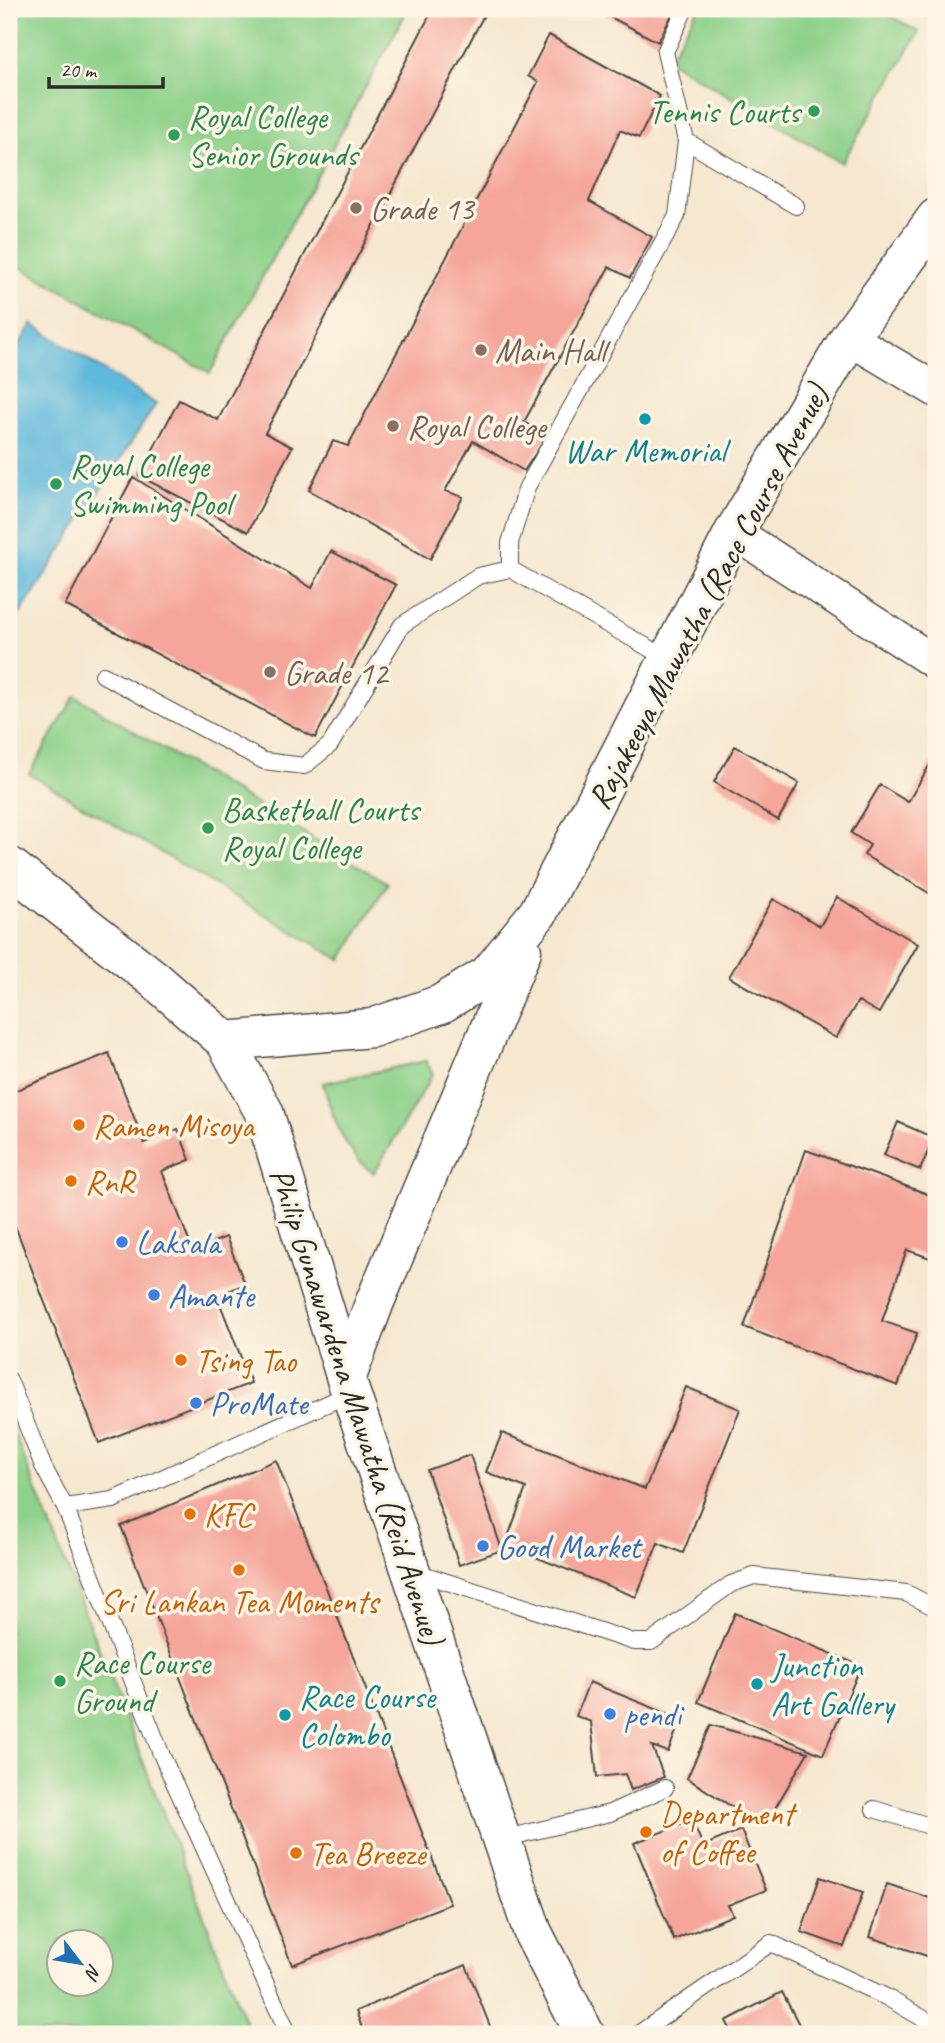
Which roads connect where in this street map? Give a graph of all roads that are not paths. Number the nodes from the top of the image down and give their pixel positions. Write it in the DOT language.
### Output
graph roads {
  1 [pos="685,9"];
  2 [pos="686,141"];
  3 [pos="796,206"];
  4 [pos="936,218"];
  5 [pos="849,338"];
  6 [pos="936,390"];
  7 [pos="734,531"];
  8 [pos="510,569"];
  9 [pos="668,659"];
  10 [pos="936,663"];
  11 [pos="103,675"];
  12 [pos="9,866"];
  13 [pos="538,913"];
  14 [pos="225,1041"];
  15 [pos="9,1380"];
  16 [pos="348,1386"];
  17 [pos="65,1507"];
  18 [pos="411,1571"];
  19 [pos="936,1608"];
  20 [pos="665,1788"];
  21 [pos="874,1809"];
  22 [pos="936,1828"];
  23 [pos="502,1839"];
  24 [pos="936,2026"];
  25 [pos="286,2028"];
  26 [pos="585,2034"];
  27 [pos="638,2034"];
  1 -- 2 [label="lane"];
  2 -- 3 [label="lane"];
  2 -- 8 [label="lane"];
  4 -- 5 [label="main road, Rajakeeya Mawatha (Race Course Avenue)"];
  5 -- 6 [label="street"];
  5 -- 7 [label="main road, Rajakeeya Mawatha (Race Course Avenue)"];
  7 -- 9 [label="main road, Rajakeeya Mawatha (Race Course Avenue)"];
  7 -- 10 [label="street"];
  8 -- 9 [label="lane"];
  8 -- 11 [label="lane"];
  9 -- 13 [label="main road, Rajakeeya Mawatha (Race Course Avenue)"];
  12 -- 14 [label="main road, Philip Gunawardena Mawatha (Reid Avenue)"];
  13 -- 14 [label="main road, Rajakeeya Mawatha (Race Course Avenue)"];
  13 -- 16 [label="main road, Rajakeeya Mawatha (Race Course Avenue)"];
  14 -- 16 [label="main road, Philip Gunawardena Mawatha (Reid Avenue)"];
  15 -- 17 [label="lane"];
  16 -- 17 [label="lane"];
  16 -- 18 [label="main road, Philip Gunawardena Mawatha (Reid Avenue)"];
  17 -- 25 [label="lane"];
  18 -- 19 [label="lane"];
  18 -- 23 [label="main road, Philip Gunawardena Mawatha (Reid Avenue)"];
  20 -- 23 [label="lane"];
  21 -- 22 [label="lane"];
  23 -- 26 [label="main road, Philip Gunawardena Mawatha (Reid Avenue)"];
  24 -- 27 [label="lane"];
}
